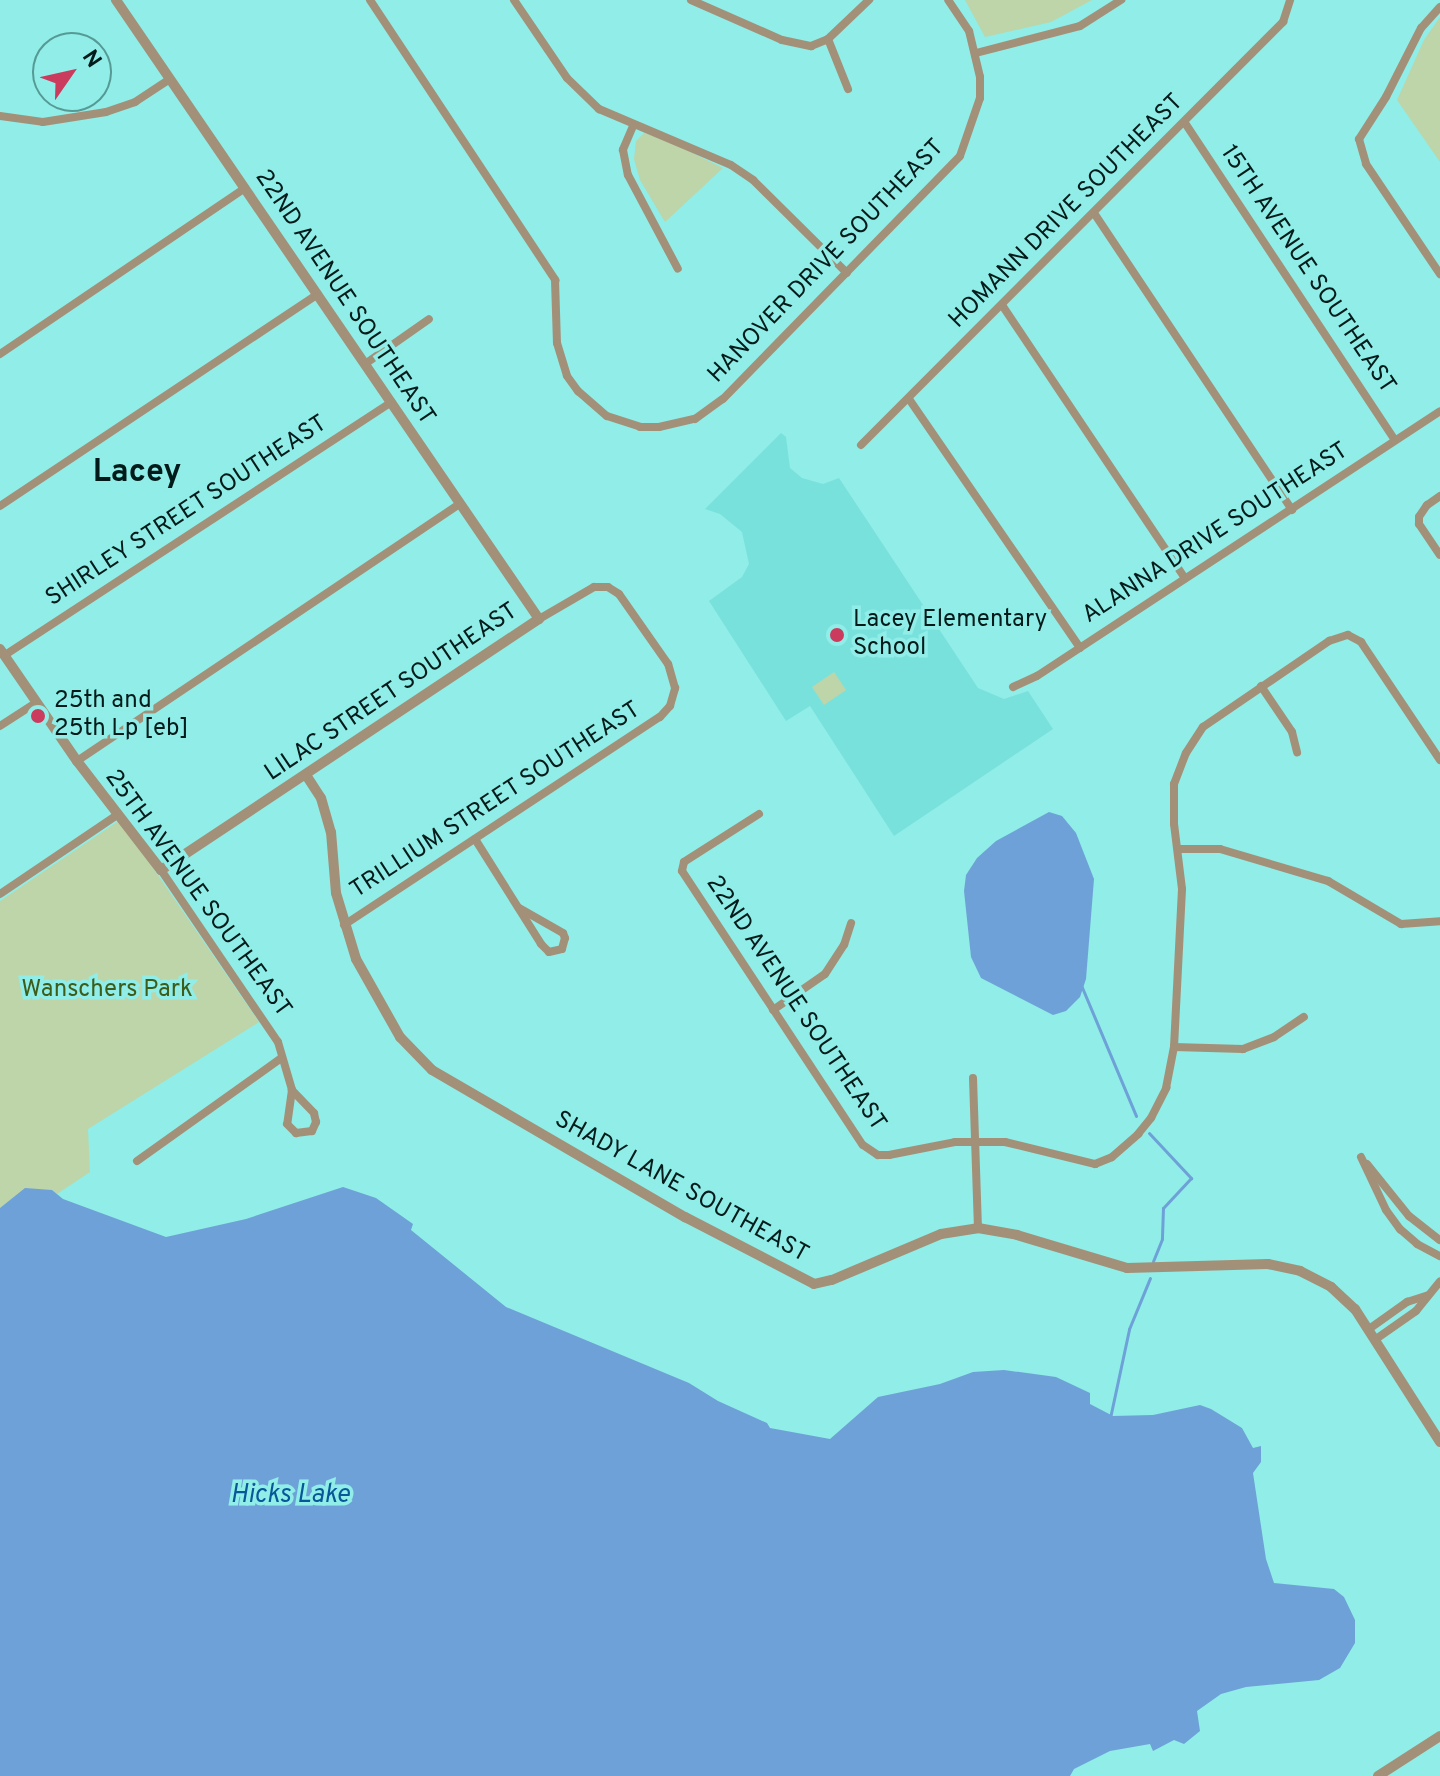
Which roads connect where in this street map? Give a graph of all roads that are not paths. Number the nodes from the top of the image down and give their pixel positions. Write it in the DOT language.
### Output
graph roads {
  1 [pos="116,0"];
  2 [pos="385,0"];
  3 [pos="514,0"];
  4 [pos="691,0"];
  5 [pos="869,0"];
  6 [pos="948,0"];
  7 [pos="1121,0"];
  8 [pos="1290,0"];
  9 [pos="372,3"];
  10 [pos="1440,7"];
  11 [pos="828,39"];
  12 [pos="976,53"];
  13 [pos="170,79"];
  14 [pos="848,89"];
  15 [pos="0,116"];
  16 [pos="1185,123"];
  17 [pos="633,126"];
  18 [pos="245,188"];
  19 [pos="1094,213"];
  20 [pos="678,269"];
  21 [pos="847,273"];
  22 [pos="1440,274"];
  23 [pos="318,294"];
  24 [pos="1002,305"];
  25 [pos="429,319"];
  26 [pos="0,354"];
  27 [pos="365,364"];
  28 [pos="909,399"];
  29 [pos="391,402"];
  30 [pos="1440,411"];
  31 [pos="1395,440"];
  32 [pos="861,445"];
  33 [pos="1440,496"];
  34 [pos="460,504"];
  35 [pos="0,506"];
  36 [pos="1292,510"];
  37 [pos="1440,555"];
  38 [pos="1185,578"];
  39 [pos="539,619"];
  40 [pos="642,623"];
  41 [pos="1080,648"];
  42 [pos="2,652"];
  43 [pos="1261,686"];
  44 [pos="1013,687"];
  45 [pos="37,702"];
  46 [pos="0,726"];
  47 [pos="1297,752"];
  48 [pos="1440,760"];
  49 [pos="77,761"];
  50 [pos="306,775"];
  51 [pos="759,814"];
  52 [pos="117,815"];
  53 [pos="475,839"];
  54 [pos="1178,849"];
  55 [pos="161,870"];
  56 [pos="0,894"];
  57 [pos="519,908"];
  58 [pos="1440,921"];
  59 [pos="851,923"];
  60 [pos="344,925"];
  61 [pos="773,1010"];
  62 [pos="1304,1017"];
  63 [pos="1174,1047"];
  64 [pos="280,1059"];
  65 [pos="973,1078"];
  66 [pos="292,1090"];
  67 [pos="977,1141"];
  68 [pos="137,1161"];
  69 [pos="978,1228"];
  70 [pos="1440,1240"];
  71 [pos="1440,1256"];
  72 [pos="1440,1281"];
  73 [pos="1428,1295"];
  74 [pos="1369,1329"];
  75 [pos="1376,1339"];
  76 [pos="1440,1442"];
  77 [pos="1440,1736"];
  78 [pos="1378,1776"];
  1 -- 13 [label="street, 22ND AVENUE SOUTHEAST"];
  2 -- 9 [label="street"];
  3 -- 17 [label="street"];
  4 -- 11 [label="street"];
  5 -- 11 [label="street"];
  6 -- 12 [label="street, HANOVER DRIVE SOUTHEAST"];
  7 -- 12 [label="street"];
  8 -- 16 [label="street, HOMANN DRIVE SOUTHEAST"];
  9 -- 21 [label="street, HANOVER DRIVE SOUTHEAST"];
  10 -- 22 [label="street"];
  11 -- 14 [label="street"];
  12 -- 21 [label="street, HANOVER DRIVE SOUTHEAST"];
  13 -- 15 [label="street"];
  13 -- 18 [label="street, 22ND AVENUE SOUTHEAST"];
  16 -- 19 [label="street, HOMANN DRIVE SOUTHEAST"];
  16 -- 31 [label="street, 15TH AVENUE SOUTHEAST"];
  17 -- 20 [label="street"];
  17 -- 21 [label="street"];
  18 -- 23 [label="street, 22ND AVENUE SOUTHEAST"];
  18 -- 26 [label="street"];
  19 -- 24 [label="street, HOMANN DRIVE SOUTHEAST"];
  19 -- 36 [label="street"];
  23 -- 27 [label="street, 22ND AVENUE SOUTHEAST"];
  23 -- 35 [label="street"];
  24 -- 28 [label="street, HOMANN DRIVE SOUTHEAST"];
  24 -- 38 [label="street"];
  25 -- 27 [label="street"];
  27 -- 29 [label="street, 22ND AVENUE SOUTHEAST"];
  28 -- 32 [label="street, HOMANN DRIVE SOUTHEAST"];
  28 -- 41 [label="street"];
  29 -- 34 [label="street, 22ND AVENUE SOUTHEAST"];
  29 -- 42 [label="street, SHIRLEY STREET SOUTHEAST"];
  30 -- 31 [label="street, ALANNA DRIVE SOUTHEAST"];
  31 -- 36 [label="street, ALANNA DRIVE SOUTHEAST"];
  33 -- 37 [label="street"];
  34 -- 39 [label="street, 22ND AVENUE SOUTHEAST"];
  34 -- 49 [label="street"];
  36 -- 38 [label="street, ALANNA DRIVE SOUTHEAST"];
  38 -- 41 [label="street, ALANNA DRIVE SOUTHEAST"];
  39 -- 40 [label="street, LILAC STREET SOUTHEAST"];
  39 -- 50 [label="street, LILAC STREET SOUTHEAST"];
  40 -- 53 [label="street, TRILLIUM STREET SOUTHEAST"];
  41 -- 44 [label="street, ALANNA DRIVE SOUTHEAST"];
  42 -- 45 [label="street, 25TH AVENUE SOUTHEAST"];
  43 -- 47 [label="street"];
  43 -- 48 [label="street"];
  43 -- 54 [label="street"];
  45 -- 46 [label="street"];
  45 -- 49 [label="street, 25TH AVENUE SOUTHEAST"];
  49 -- 52 [label="street, 25TH AVENUE SOUTHEAST"];
  50 -- 55 [label="street, LILAC STREET SOUTHEAST"];
  50 -- 60 [label="street, SHADY LANE SOUTHEAST"];
  51 -- 61 [label="street, 22ND AVENUE SOUTHEAST"];
  52 -- 55 [label="street, 25TH AVENUE SOUTHEAST"];
  52 -- 56 [label="street"];
  53 -- 57 [label="street"];
  53 -- 60 [label="street, TRILLIUM STREET SOUTHEAST"];
  54 -- 58 [label="street"];
  54 -- 63 [label="street"];
  55 -- 64 [label="street, 25TH AVENUE SOUTHEAST"];
  57 -- 57 [label="street"];
  59 -- 61 [label="street"];
  60 -- 69 [label="street, SHADY LANE SOUTHEAST"];
  61 -- 67 [label="street, 22ND AVENUE SOUTHEAST"];
  62 -- 63 [label="street"];
  63 -- 67 [label="street"];
  64 -- 66 [label="street, 25TH AVENUE SOUTHEAST"];
  64 -- 68 [label="street"];
  65 -- 67 [label="street"];
  66 -- 66 [label="street, 25TH AVENUE SOUTHEAST"];
  67 -- 69 [label="street"];
  69 -- 74 [label="street, SHADY LANE SOUTHEAST"];
  70 -- 71 [label="street"];
  72 -- 73 [label="street"];
  73 -- 74 [label="street"];
  73 -- 75 [label="street"];
  74 -- 75 [label="street, SHADY LANE SOUTHEAST"];
  75 -- 76 [label="street, SHADY LANE SOUTHEAST"];
  77 -- 78 [label="street"];
}
